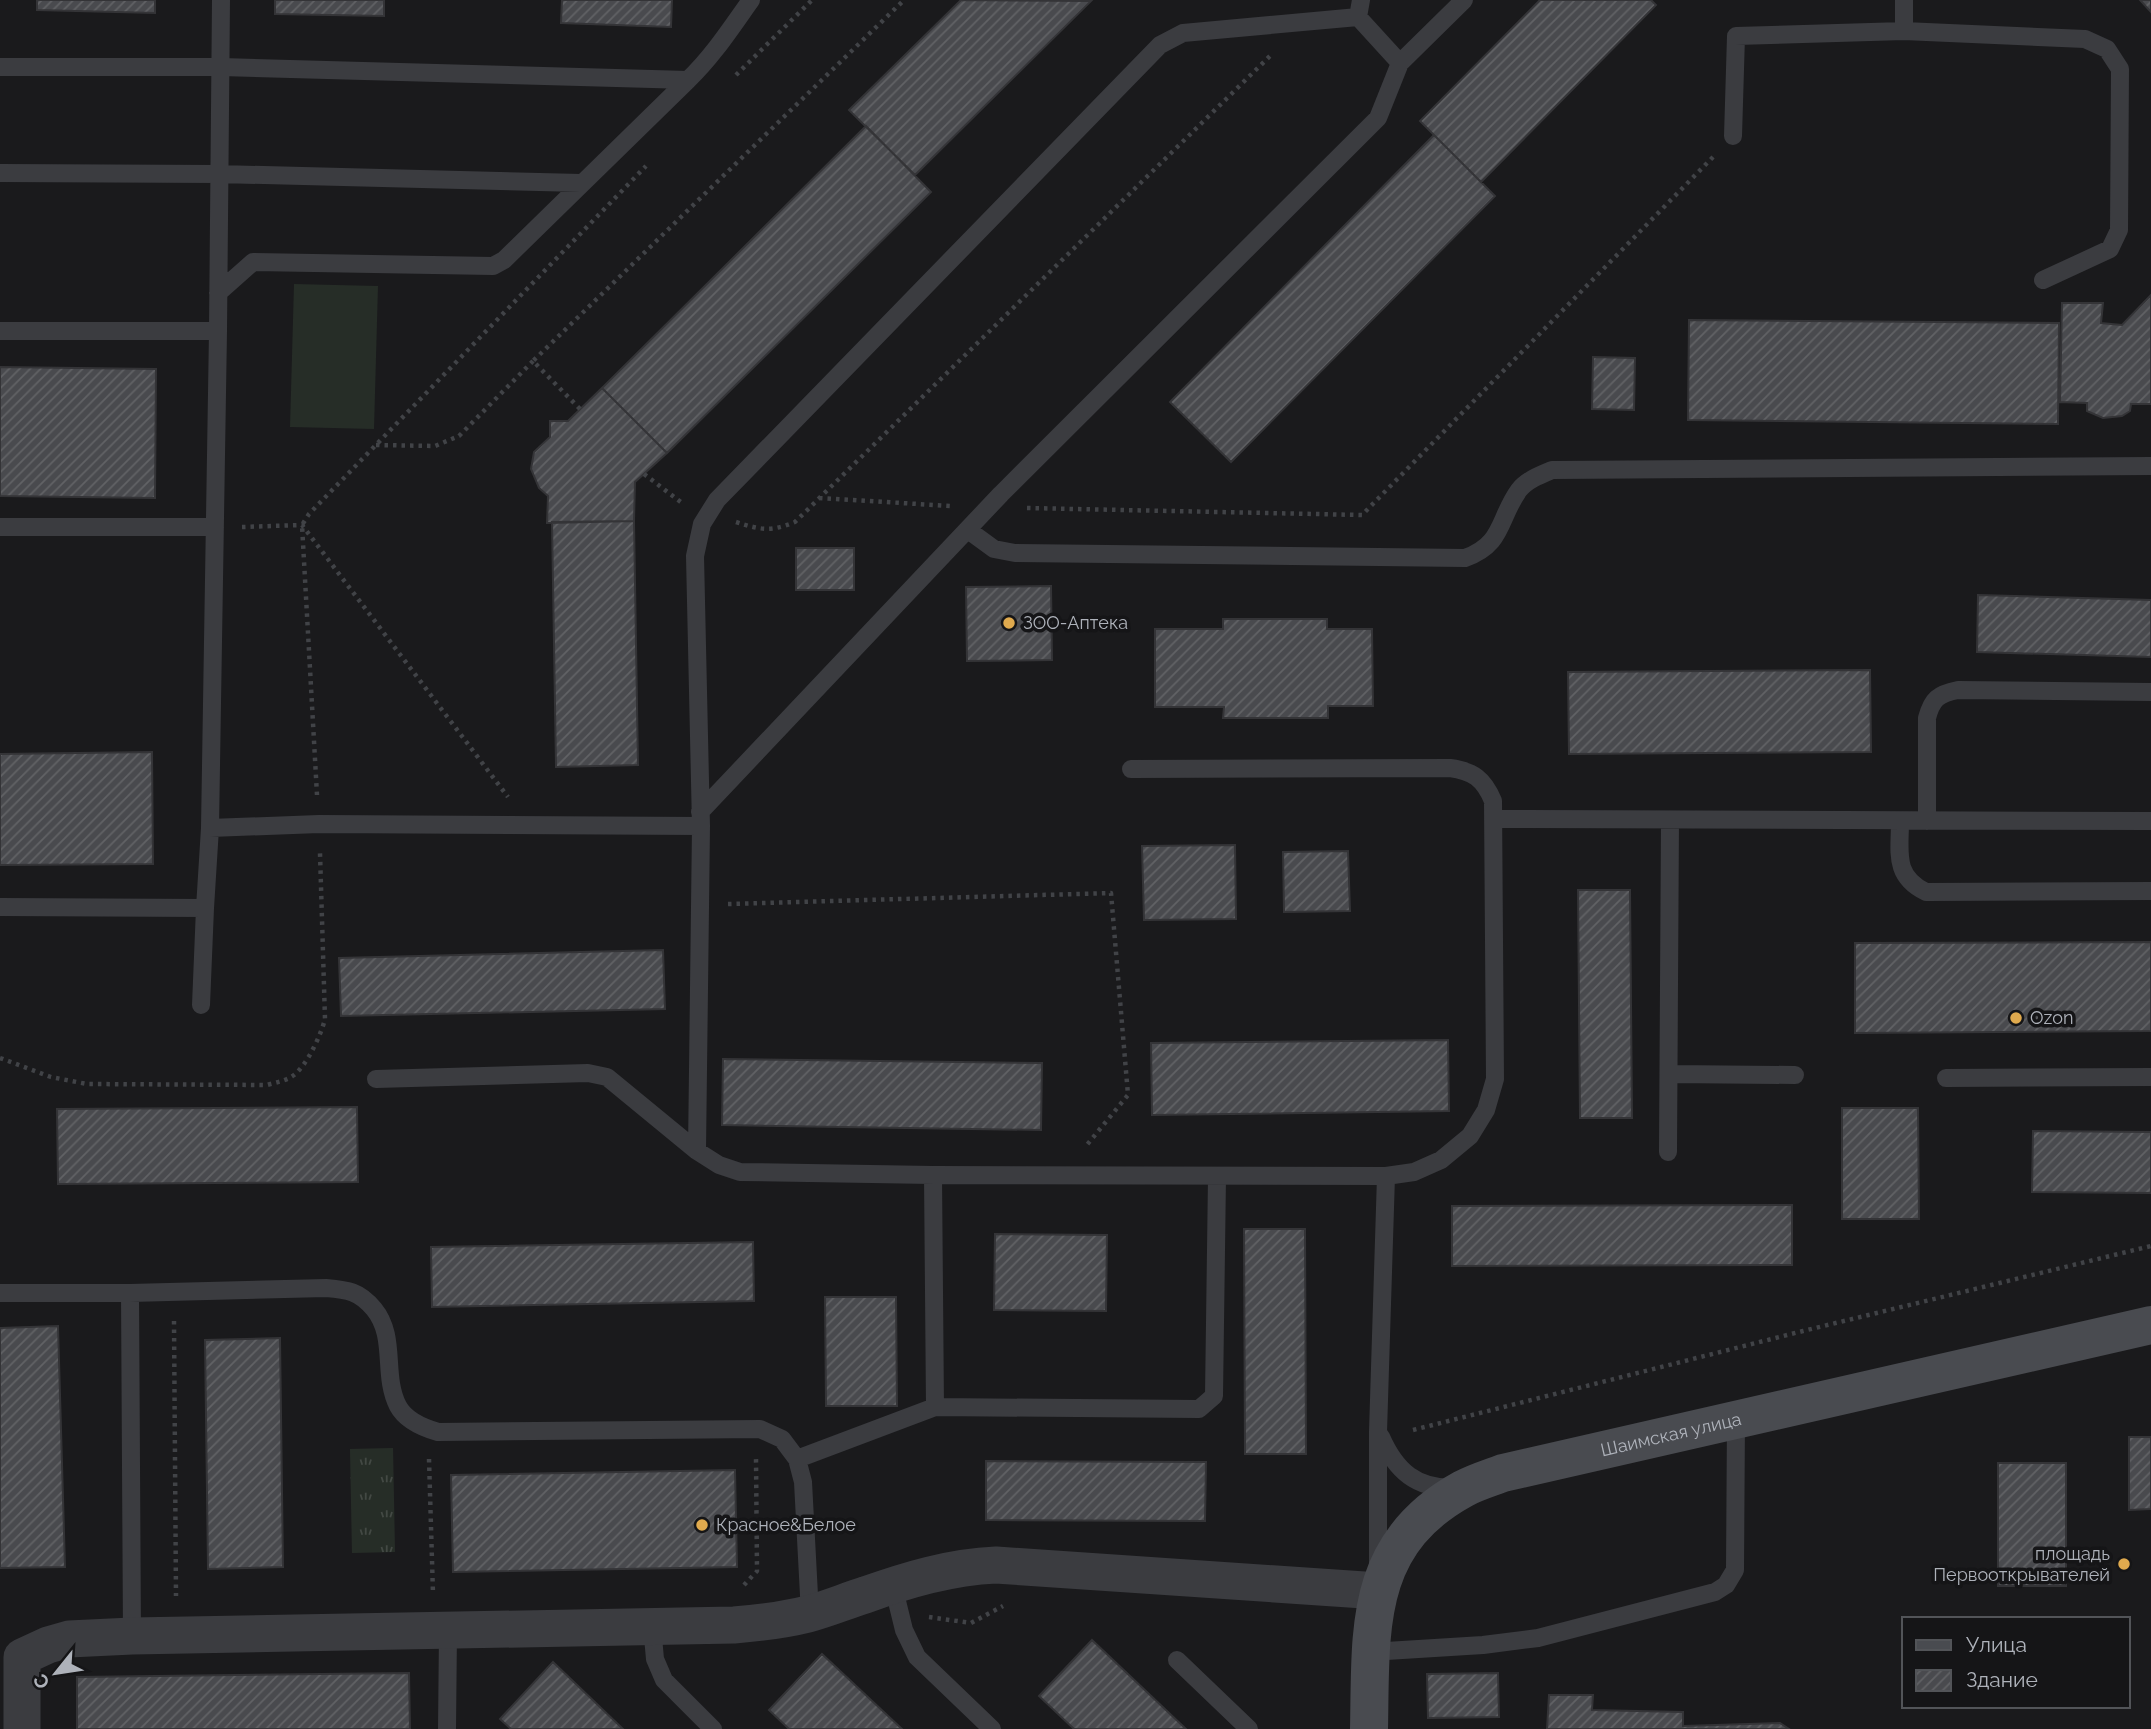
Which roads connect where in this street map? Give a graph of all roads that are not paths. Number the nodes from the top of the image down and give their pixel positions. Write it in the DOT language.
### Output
graph roads {
  1 [pos="221,0"];
  2 [pos="751,0"];
  3 [pos="1464,0"];
  4 [pos="1904,0"];
  5 [pos="1360,9"];
  6 [pos="1903,31"];
  7 [pos="1400,63"];
  8 [pos="0,67"];
  9 [pos="221,67"];
  10 [pos="688,80"];
  11 [pos="1733,136"];
  12 [pos="0,173"];
  13 [pos="219,174"];
  14 [pos="581,183"];
  15 [pos="2043,280"];
  16 [pos="218,293"];
  17 [pos="0,331"];
  18 [pos="218,331"];
  19 [pos="2151,466"];
  20 [pos="0,527"];
  21 [pos="215,527"];
  22 [pos="968,530"];
  23 [pos="2151,692"];
  24 [pos="1131,769"];
  25 [pos="701,819"];
  26 [pos="1493,819"];
  27 [pos="1670,820"];
  28 [pos="1900,821"];
  29 [pos="1927,821"];
  30 [pos="2151,821"];
  31 [pos="210,828"];
  32 [pos="2151,891"];
  33 [pos="0,907"];
  34 [pos="205,908"];
  35 [pos="201,1005"];
  36 [pos="1670,1074"];
  37 [pos="1795,1075"];
  38 [pos="2151,1077"];
  39 [pos="376,1079"];
  40 [pos="1946,1079"];
  41 [pos="697,1151"];
  42 [pos="1668,1152"];
  43 [pos="933,1175"];
  44 [pos="1386,1176"];
  45 [pos="1217,1177"];
  46 [pos="0,1293"];
  47 [pos="130,1293"];
  48 [pos="2151,1325"];
  49 [pos="935,1407"];
  50 [pos="1736,1419"];
  51 [pos="1378,1432"];
  52 [pos="797,1459"];
  53 [pos="1465,1488"];
  54 [pos="893,1585"];
  55 [pos="1378,1591"];
  56 [pos="810,1614"];
  57 [pos="440,1618"];
  58 [pos="652,1626"];
  59 [pos="132,1636"];
  60 [pos="1370,1652"];
  61 [pos="11,1657"];
  62 [pos="1177,1660"];
  63 [pos="22,1729"];
  64 [pos="447,1729"];
  65 [pos="713,1729"];
  66 [pos="992,1729"];
  67 [pos="1249,1729"];
  68 [pos="1369,1729"];
  1 -- 9 [label="lane"];
  2 -- 10 [label="lane"];
  3 -- 7 [label="lane"];
  4 -- 6 [label="lane"];
  5 -- 7 [label="lane"];
  5 -- 25 [label="lane"];
  6 -- 11 [label="lane"];
  6 -- 15 [label="lane"];
  7 -- 22 [label="lane"];
  8 -- 9 [label="lane"];
  9 -- 10 [label="lane"];
  9 -- 13 [label="lane"];
  10 -- 14 [label="lane"];
  12 -- 13 [label="lane"];
  13 -- 14 [label="lane"];
  13 -- 16 [label="lane"];
  14 -- 16 [label="lane"];
  16 -- 18 [label="lane"];
  17 -- 18 [label="lane"];
  18 -- 21 [label="lane"];
  19 -- 22 [label="lane"];
  20 -- 21 [label="lane"];
  21 -- 31 [label="lane"];
  22 -- 25 [label="lane"];
  23 -- 29 [label="lane"];
  24 -- 26 [label="lane"];
  25 -- 31 [label="lane"];
  25 -- 41 [label="lane"];
  26 -- 27 [label="lane"];
  26 -- 44 [label="lane"];
  27 -- 28 [label="lane"];
  27 -- 36 [label="lane"];
  28 -- 29 [label="lane"];
  28 -- 32 [label="lane"];
  29 -- 30 [label="lane"];
  31 -- 34 [label="lane"];
  33 -- 34 [label="lane"];
  34 -- 35 [label="lane"];
  36 -- 37 [label="lane"];
  36 -- 42 [label="lane"];
  38 -- 40 [label="lane"];
  39 -- 41 [label="lane"];
  41 -- 43 [label="lane"];
  43 -- 45 [label="lane"];
  43 -- 49 [label="lane"];
  44 -- 45 [label="lane"];
  44 -- 51 [label="lane"];
  45 -- 49 [label="lane"];
  46 -- 47 [label="lane"];
  47 -- 52 [label="lane"];
  47 -- 59 [label="lane"];
  48 -- 50 [label="main road, Шаимская улица"];
  49 -- 52 [label="lane"];
  50 -- 53 [label="main road, Шаимская улица"];
  50 -- 60 [label="lane"];
  51 -- 53 [label="lane"];
  51 -- 55 [label="lane"];
  52 -- 56 [label="lane"];
  53 -- 55 [label="main road, Шаимская улица"];
  54 -- 55 [label="street"];
  54 -- 56 [label="street"];
  54 -- 66 [label="lane"];
  55 -- 60 [label="main road, Шаимская улица"];
  56 -- 58 [label="street"];
  57 -- 58 [label="street"];
  57 -- 59 [label="street"];
  57 -- 64 [label="lane"];
  58 -- 65 [label="lane"];
  59 -- 61 [label="street"];
  60 -- 68 [label="main road, Шаимская улица"];
  61 -- 63 [label="street"];
  62 -- 67 [label="lane"];
}
